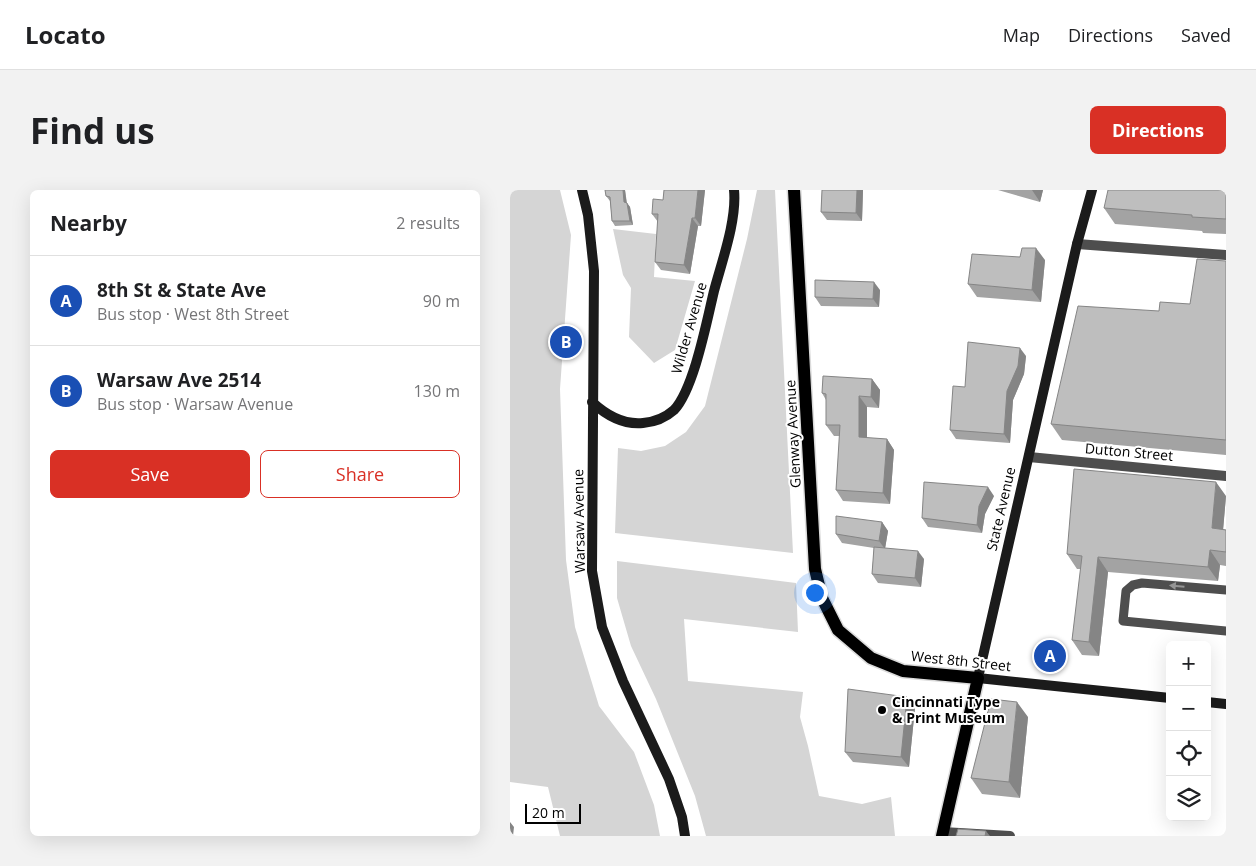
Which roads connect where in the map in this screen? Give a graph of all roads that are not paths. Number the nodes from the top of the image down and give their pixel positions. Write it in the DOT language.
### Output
graph roads {
  1 [pos="582,190"];
  2 [pos="734,190"];
  3 [pos="794,190"];
  4 [pos="1092,190"];
  5 [pos="1077,244"];
  6 [pos="1226,255"];
  7 [pos="592,402"];
  8 [pos="1028,457"];
  9 [pos="1226,476"];
  10 [pos="1226,590"];
  11 [pos="1226,631"];
  12 [pos="871,658"];
  13 [pos="978,678"];
  14 [pos="1166,698"];
  15 [pos="1211,702"];
  16 [pos="1226,704"];
  17 [pos="942,834"];
  18 [pos="686,836"];
  19 [pos="1010,836"];
  1 -- 7 [label="main road, Warsaw Avenue"];
  2 -- 7 [label="main road, Wilder Avenue"];
  3 -- 12 [label="main road, Glenway Avenue"];
  4 -- 5 [label="main road, State Avenue"];
  5 -- 6 [label="street"];
  5 -- 8 [label="main road, State Avenue"];
  7 -- 18 [label="main road, Warsaw Avenue"];
  8 -- 9 [label="street, Dutton Street"];
  8 -- 13 [label="main road, State Avenue"];
  10 -- 11 [label="lane, one-way"];
  12 -- 13 [label="main road, West 8th Street"];
  13 -- 14 [label="main road, West 8th Street"];
  13 -- 17 [label="main road, State Avenue"];
  15 -- 16 [label="main road"];
  17 -- 19 [label="street"];
}
